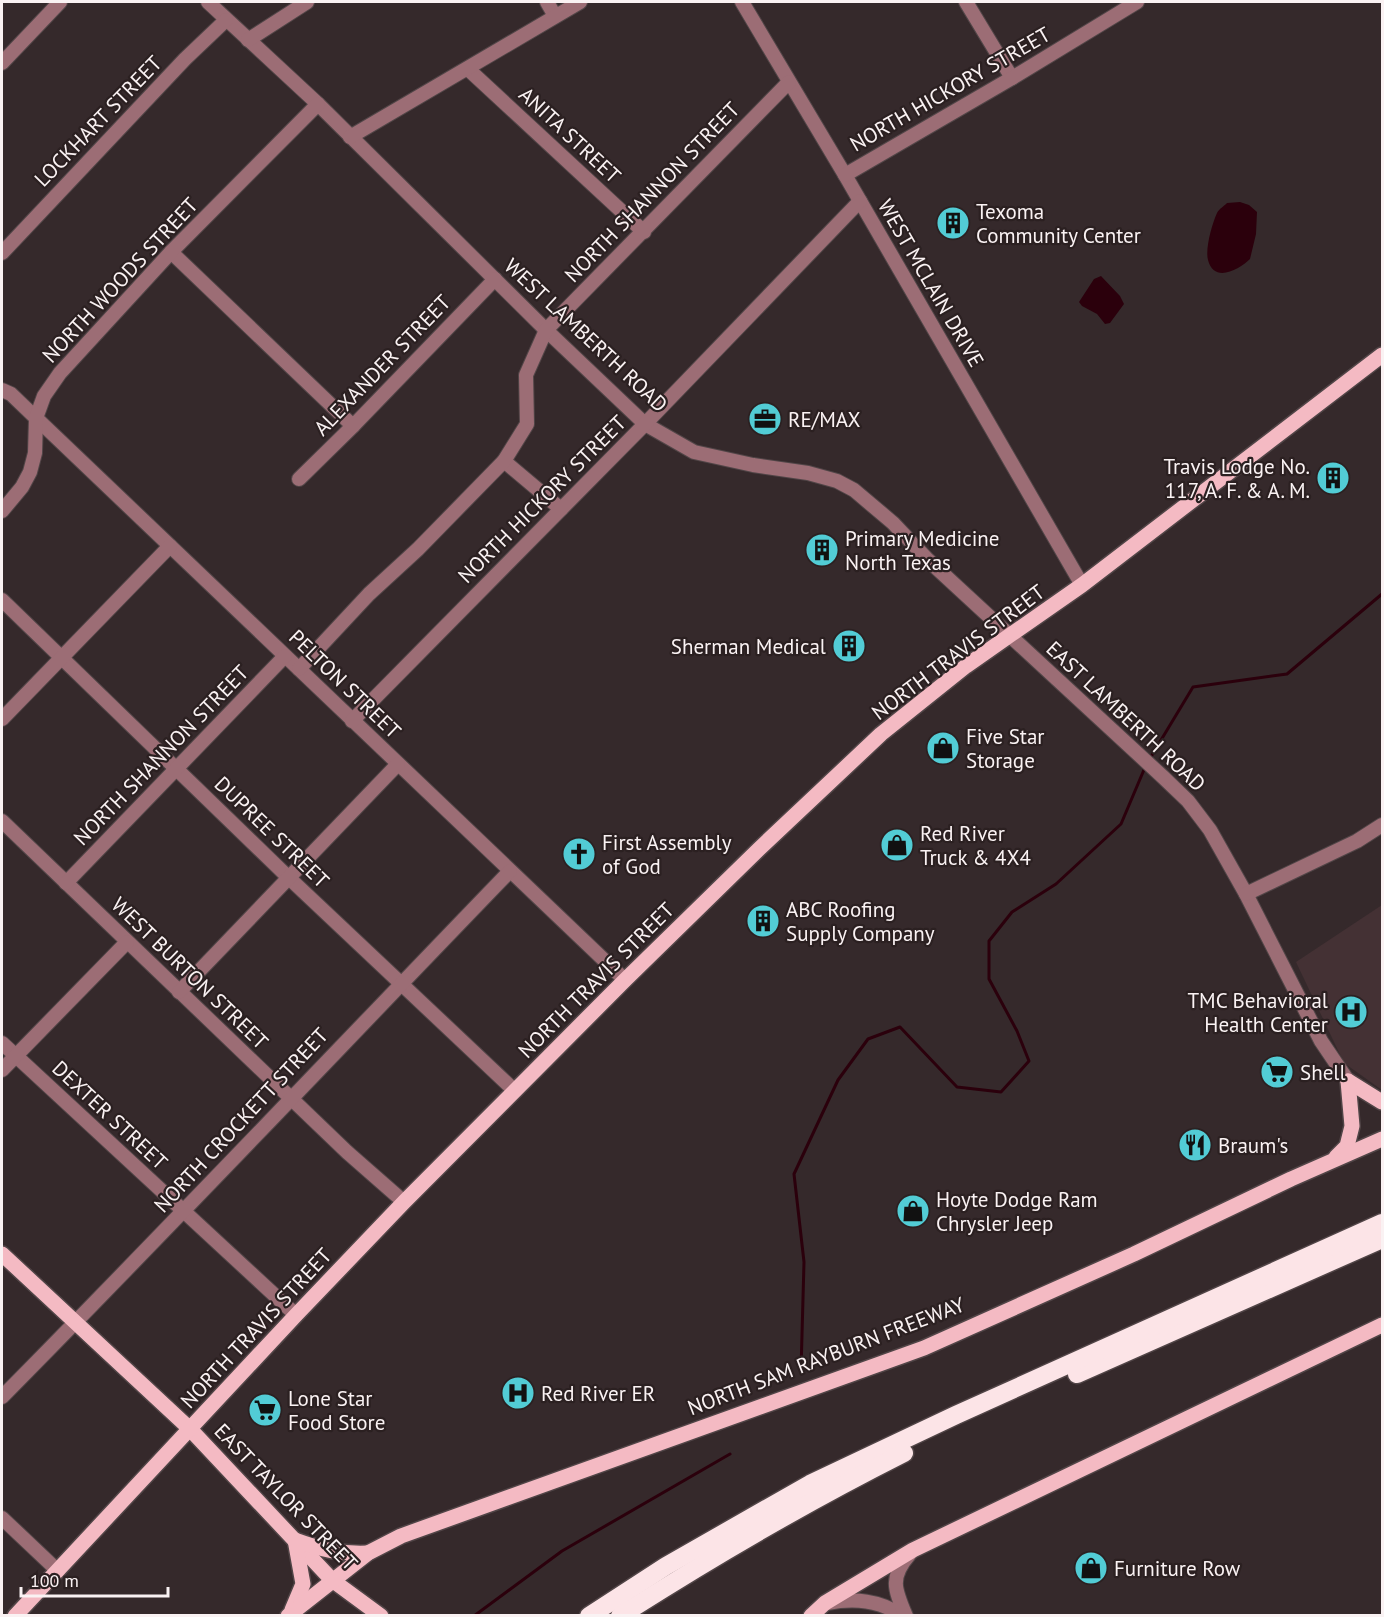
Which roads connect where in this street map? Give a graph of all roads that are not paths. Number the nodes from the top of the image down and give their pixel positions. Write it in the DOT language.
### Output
graph roads {
  1 [pos="60,2"];
  2 [pos="208,2"];
  3 [pos="307,2"];
  4 [pos="547,2"];
  5 [pos="580,2"];
  6 [pos="742,2"];
  7 [pos="966,2"];
  8 [pos="1137,2"];
  9 [pos="555,16"];
  10 [pos="226,20"];
  11 [pos="248,40"];
  12 [pos="2,63"];
  13 [pos="468,69"];
  14 [pos="1012,78"];
  15 [pos="789,82"];
  16 [pos="318,104"];
  17 [pos="351,136"];
  18 [pos="845,175"];
  19 [pos="860,201"];
  20 [pos="644,232"];
  21 [pos="171,252"];
  22 [pos="2,253"];
  23 [pos="495,279"];
  24 [pos="546,330"];
  25 [pos="1383,355"];
  26 [pos="2,390"];
  27 [pos="36,418"];
  28 [pos="645,424"];
  29 [pos="353,426"];
  30 [pos="504,461"];
  31 [pos="299,479"];
  32 [pos="561,510"];
  33 [pos="2,511"];
  34 [pos="170,546"];
  35 [pos="1082,585"];
  36 [pos="2,600"];
  37 [pos="1011,637"];
  38 [pos="285,656"];
  39 [pos="62,658"];
  40 [pos="299,669"];
  41 [pos="2,719"];
  42 [pos="352,721"];
  43 [pos="398,764"];
  44 [pos="177,769"];
  45 [pos="2,821"];
  46 [pos="1383,825"];
  47 [pos="510,871"];
  48 [pos="288,877"];
  49 [pos="66,884"];
  50 [pos="1246,894"];
  51 [pos="127,942"];
  52 [pos="625,980"];
  53 [pos="401,984"];
  54 [pos="179,992"];
  55 [pos="2,1043"];
  56 [pos="15,1056"];
  57 [pos="2,1070"];
  58 [pos="1348,1082"];
  59 [pos="515,1091"];
  60 [pos="290,1098"];
  61 [pos="1383,1102"];
  62 [pos="1383,1138"];
  63 [pos="1333,1161"];
  64 [pos="404,1202"];
  65 [pos="184,1212"];
  66 [pos="1383,1223"];
  67 [pos="1383,1239"];
  68 [pos="2,1254"];
  69 [pos="296,1315"];
  70 [pos="75,1323"];
  71 [pos="1383,1325"];
  72 [pos="2,1397"];
  73 [pos="190,1429"];
  74 [pos="2,1518"];
  75 [pos="296,1540"];
  76 [pos="913,1550"];
  77 [pos="368,1553"];
  78 [pos="58,1571"];
  79 [pos="332,1580"];
  80 [pos="825,1603"];
  81 [pos="289,1615"];
  82 [pos="15,1616"];
  83 [pos="381,1616"];
  84 [pos="589,1616"];
  85 [pos="620,1616"];
  86 [pos="811,1616"];
  87 [pos="905,1616"];
  1 -- 12 [label="street"];
  2 -- 10 [label="street, WEST LAMBERTH ROAD"];
  3 -- 11 [label="street"];
  4 -- 9 [label="street"];
  5 -- 9 [label="street"];
  6 -- 15 [label="street, WEST MCLAIN DRIVE"];
  7 -- 14 [label="street"];
  8 -- 14 [label="street, NORTH HICKORY STREET"];
  9 -- 13 [label="street"];
  10 -- 11 [label="street, WEST LAMBERTH ROAD"];
  10 -- 22 [label="street, LOCKHART STREET"];
  11 -- 16 [label="street, WEST LAMBERTH ROAD"];
  13 -- 17 [label="street"];
  13 -- 20 [label="street, ANITA STREET"];
  14 -- 18 [label="street, NORTH HICKORY STREET"];
  15 -- 18 [label="street, WEST MCLAIN DRIVE"];
  15 -- 20 [label="street, NORTH SHANNON STREET"];
  16 -- 17 [label="street, WEST LAMBERTH ROAD"];
  16 -- 21 [label="street, NORTH WOODS STREET"];
  17 -- 23 [label="street, WEST LAMBERTH ROAD"];
  18 -- 19 [label="street, WEST MCLAIN DRIVE"];
  19 -- 28 [label="street, NORTH HICKORY STREET"];
  19 -- 35 [label="street, WEST MCLAIN DRIVE"];
  20 -- 24 [label="street, NORTH SHANNON STREET"];
  21 -- 27 [label="street, NORTH WOODS STREET"];
  21 -- 29 [label="street"];
  23 -- 24 [label="street, WEST LAMBERTH ROAD"];
  23 -- 29 [label="street, ALEXANDER STREET"];
  24 -- 28 [label="street, WEST LAMBERTH ROAD"];
  24 -- 30 [label="street, NORTH SHANNON STREET"];
  25 -- 35 [label="main road, NORTH TRAVIS STREET"];
  26 -- 27 [label="street, PELTON STREET"];
  27 -- 33 [label="street, NORTH WOODS STREET"];
  27 -- 34 [label="street, PELTON STREET"];
  28 -- 32 [label="street, NORTH HICKORY STREET"];
  28 -- 37 [label="street, WEST LAMBERTH ROAD"];
  29 -- 31 [label="street, ALEXANDER STREET"];
  30 -- 32 [label="street"];
  30 -- 40 [label="street, NORTH SHANNON STREET"];
  32 -- 42 [label="street, NORTH HICKORY STREET"];
  34 -- 38 [label="street, PELTON STREET"];
  34 -- 39 [label="street"];
  35 -- 37 [label="main road, NORTH TRAVIS STREET"];
  36 -- 39 [label="street, DUPREE STREET"];
  37 -- 50 [label="street, EAST LAMBERTH ROAD"];
  37 -- 52 [label="main road, NORTH TRAVIS STREET"];
  38 -- 40 [label="street, PELTON STREET"];
  38 -- 44 [label="street, NORTH SHANNON STREET"];
  39 -- 41 [label="street"];
  39 -- 44 [label="street, DUPREE STREET"];
  40 -- 42 [label="street, PELTON STREET"];
  42 -- 43 [label="street, PELTON STREET"];
  43 -- 47 [label="street, PELTON STREET"];
  43 -- 48 [label="street"];
  44 -- 48 [label="street, DUPREE STREET"];
  44 -- 49 [label="street, NORTH SHANNON STREET"];
  45 -- 49 [label="street, WEST BURTON STREET"];
  46 -- 50 [label="street"];
  47 -- 52 [label="street, PELTON STREET"];
  47 -- 53 [label="street, NORTH CROCKETT STREET"];
  48 -- 53 [label="street, DUPREE STREET"];
  48 -- 54 [label="street"];
  49 -- 51 [label="street, WEST BURTON STREET"];
  50 -- 58 [label="street, EAST LAMBERTH ROAD"];
  51 -- 54 [label="street, WEST BURTON STREET"];
  51 -- 56 [label="street"];
  52 -- 59 [label="main road, NORTH TRAVIS STREET"];
  53 -- 59 [label="street, DUPREE STREET"];
  53 -- 60 [label="street, NORTH CROCKETT STREET"];
  54 -- 60 [label="street, WEST BURTON STREET"];
  55 -- 56 [label="street, DEXTER STREET"];
  56 -- 57 [label="street"];
  56 -- 65 [label="street, DEXTER STREET"];
  58 -- 61 [label="main road"];
  58 -- 63 [label="main road"];
  59 -- 64 [label="main road, NORTH TRAVIS STREET"];
  60 -- 64 [label="street, WEST BURTON STREET"];
  60 -- 65 [label="street, NORTH CROCKETT STREET"];
  62 -- 63 [label="main road, NORTH SAM RAYBURN FREEWAY"];
  63 -- 77 [label="main road, NORTH SAM RAYBURN FREEWAY"];
  64 -- 69 [label="main road, NORTH TRAVIS STREET"];
  65 -- 69 [label="street, DEXTER STREET"];
  65 -- 70 [label="street, NORTH CROCKETT STREET"];
  66 -- 84 [label="highway"];
  67 -- 85 [label="highway"];
  68 -- 70 [label="main road, EAST TAYLOR STREET"];
  69 -- 73 [label="main road, NORTH TRAVIS STREET"];
  70 -- 72 [label="street, NORTH CROCKETT STREET"];
  70 -- 73 [label="main road, EAST TAYLOR STREET"];
  71 -- 76 [label="main road"];
  73 -- 75 [label="main road, EAST TAYLOR STREET"];
  73 -- 78 [label="main road, NORTH TRAVIS STREET"];
  74 -- 78 [label="street"];
  75 -- 77 [label="main road"];
  75 -- 79 [label="main road, EAST TAYLOR STREET"];
  75 -- 81 [label="main road"];
  76 -- 80 [label="main road"];
  76 -- 87 [label="street"];
  77 -- 79 [label="main road, NORTH SAM RAYBURN FREEWAY"];
  78 -- 82 [label="main road, NORTH TRAVIS STREET"];
  79 -- 81 [label="main road, NORTH SAM RAYBURN FREEWAY"];
  79 -- 83 [label="main road, EAST TAYLOR STREET"];
  80 -- 86 [label="main road"];
  80 -- 87 [label="street"];
}
